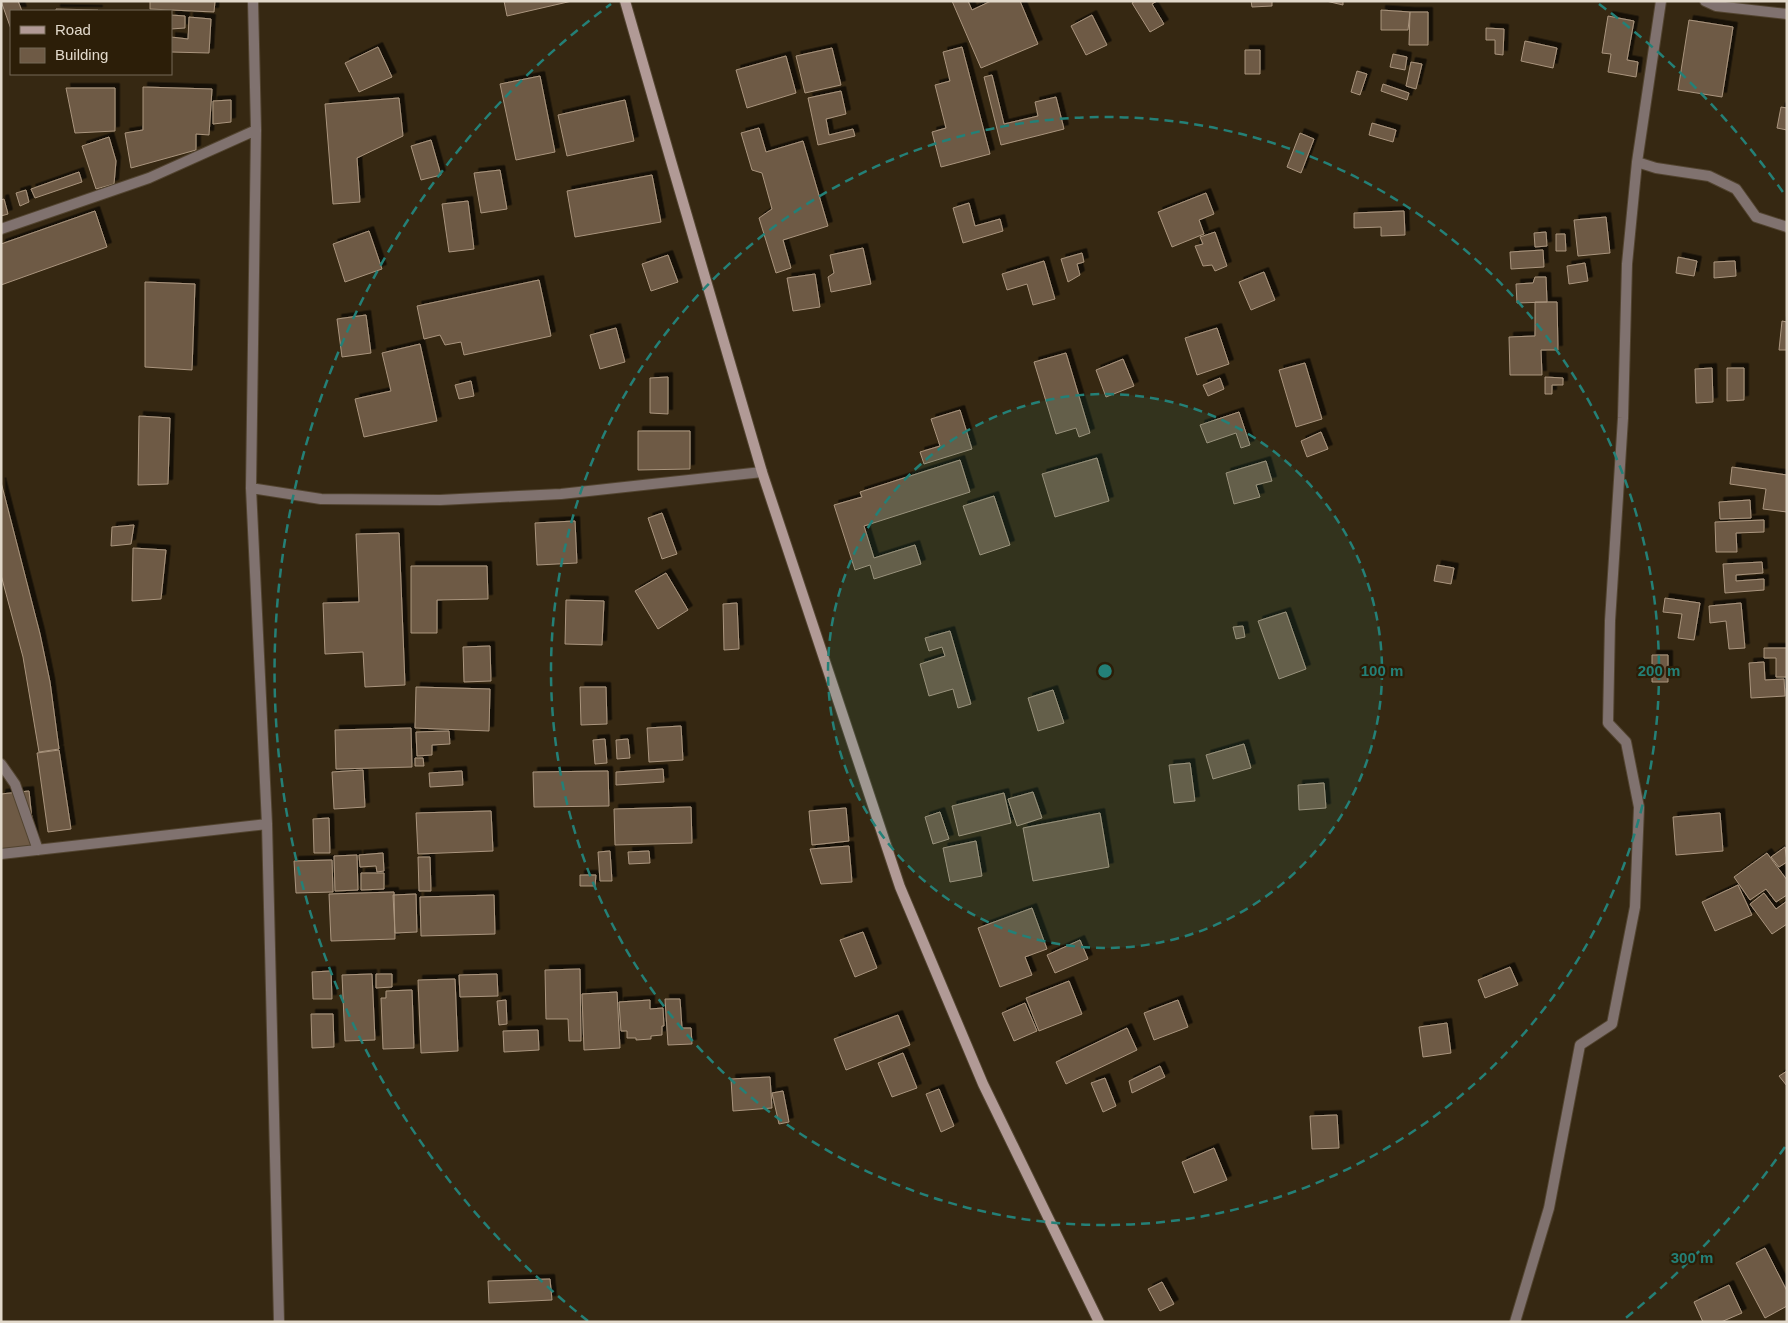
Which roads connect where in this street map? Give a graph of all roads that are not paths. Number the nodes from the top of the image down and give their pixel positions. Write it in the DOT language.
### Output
graph roads {
  1 [pos="253,1"];
  2 [pos="625,1"];
  3 [pos="1661,1"];
  4 [pos="1705,1"];
  5 [pos="1787,14"];
  6 [pos="256,130"];
  7 [pos="1637,162"];
  8 [pos="1787,227"];
  9 [pos="1,229"];
  10 [pos="762,472"];
  11 [pos="251,488"];
  12 [pos="1,764"];
  13 [pos="267,824"];
  14 [pos="38,850"];
  15 [pos="1,854"];
  16 [pos="279,1322"];
  17 [pos="1099,1322"];
  18 [pos="1515,1322"];
  1 -- 6 [label="street"];
  2 -- 10 [label="main road"];
  3 -- 7 [label="street"];
  4 -- 5 [label="street"];
  6 -- 9 [label="street"];
  6 -- 11 [label="street"];
  7 -- 8 [label="street"];
  7 -- 18 [label="street"];
  10 -- 11 [label="street"];
  10 -- 17 [label="main road"];
  11 -- 13 [label="street"];
  12 -- 14 [label="street"];
  13 -- 14 [label="street"];
  13 -- 16 [label="street"];
  14 -- 15 [label="street"];
}
